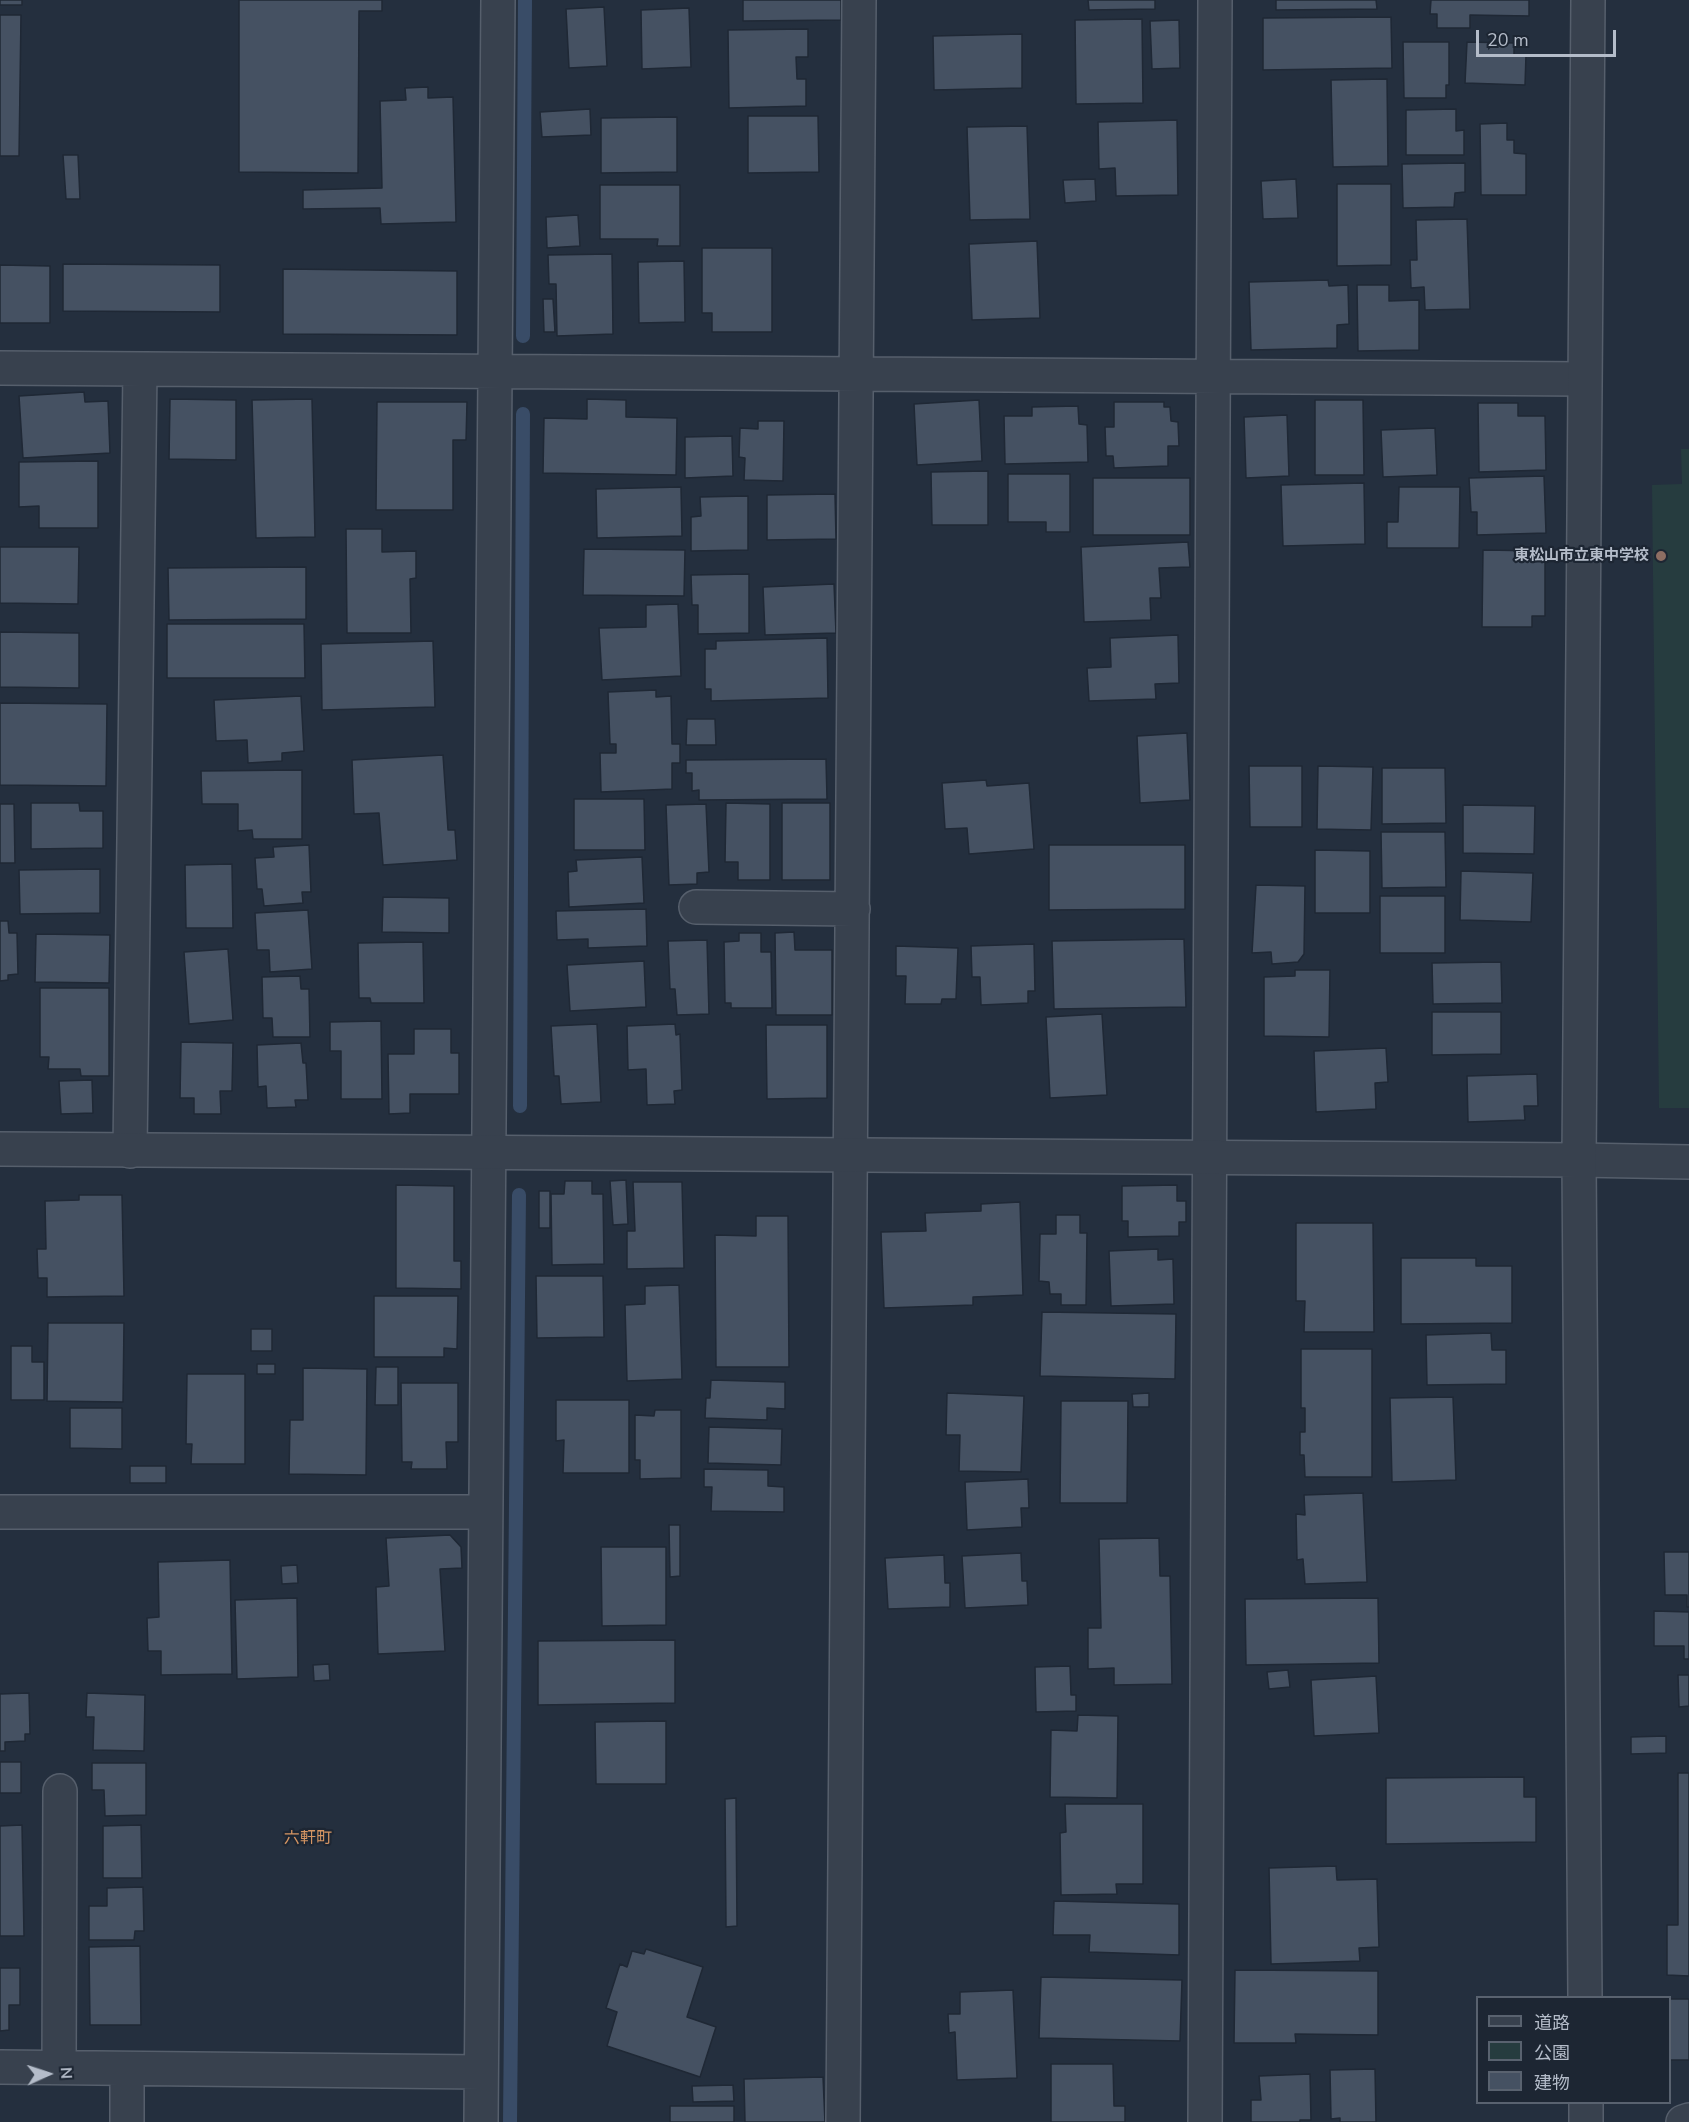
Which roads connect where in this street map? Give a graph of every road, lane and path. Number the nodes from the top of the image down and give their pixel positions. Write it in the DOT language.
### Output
graph roads {
  1 [pos="498,0"];
  2 [pos="859,0"];
  3 [pos="1215,0"];
  4 [pos="1588,0"];
  5 [pos="0,369"];
  6 [pos="140,369"];
  7 [pos="496,372"];
  8 [pos="856,374"];
  9 [pos="1213,376"];
  10 [pos="1584,379"];
  11 [pos="696,907"];
  12 [pos="853,909"];
  13 [pos="0,1149"];
  14 [pos="130,1151"];
  15 [pos="487,1152"];
  16 [pos="851,1155"];
  17 [pos="1209,1157"];
  18 [pos="1580,1161"];
  19 [pos="1689,1162"];
  20 [pos="0,1512"];
  21 [pos="484,1512"];
  22 [pos="60,1791"];
  23 [pos="1585,1996"];
  24 [pos="0,2067"];
  25 [pos="59,2067"];
  26 [pos="127,2069"];
  27 [pos="481,2072"];
  28 [pos="1586,2104"];
  29 [pos="1689,2120"];
  30 [pos="127,2122"];
  31 [pos="481,2122"];
  32 [pos="843,2122"];
  33 [pos="1205,2122"];
  34 [pos="1586,2122"];
  35 [pos="1683,2122"];
  1 -- 7 [label="street"];
  2 -- 8 [label="street"];
  3 -- 9 [label="street"];
  4 -- 10 [label="street"];
  5 -- 6 [label="street"];
  6 -- 7 [label="street"];
  6 -- 14 [label="street"];
  7 -- 8 [label="street"];
  7 -- 15 [label="street"];
  8 -- 9 [label="street"];
  8 -- 12 [label="street"];
  9 -- 10 [label="street"];
  9 -- 17 [label="street"];
  10 -- 18 [label="street"];
  11 -- 12 [label="street"];
  12 -- 16 [label="street"];
  13 -- 14 [label="street"];
  14 -- 15 [label="street"];
  15 -- 16 [label="street"];
  15 -- 21 [label="street"];
  16 -- 17 [label="street"];
  16 -- 32 [label="street"];
  17 -- 18 [label="street"];
  17 -- 33 [label="street"];
  18 -- 19 [label="street"];
  18 -- 23 [label="street"];
  20 -- 21 [label="street"];
  21 -- 27 [label="street"];
  22 -- 25 [label="street"];
  24 -- 25 [label="street"];
  25 -- 26 [label="street"];
  26 -- 27 [label="street"];
  26 -- 30 [label="street"];
  27 -- 31 [label="street"];
  28 -- 34 [label="street"];
  29 -- 35 [label="street"];
}
